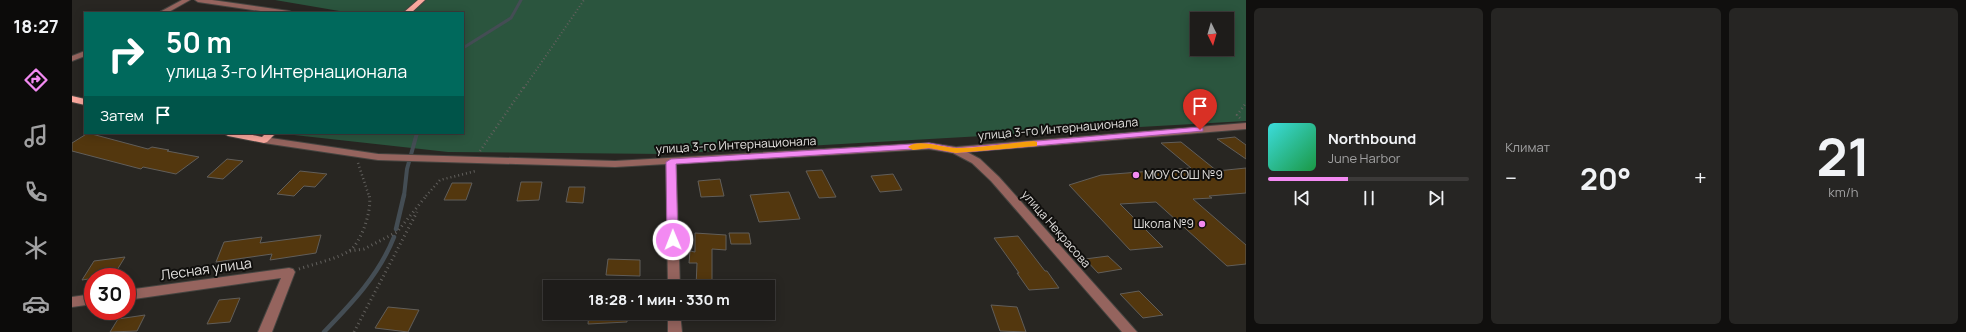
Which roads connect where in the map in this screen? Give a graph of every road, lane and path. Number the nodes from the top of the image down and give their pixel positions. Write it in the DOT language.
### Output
graph roads {
  1 [pos="187,0"];
  2 [pos="198,0"];
  3 [pos="422,0"];
  4 [pos="584,0"];
  5 [pos="164,12"];
  6 [pos="282,12"];
  7 [pos="408,12"];
  8 [pos="84,53"];
  9 [pos="72,59"];
  10 [pos="72,99"];
  11 [pos="84,102"];
  12 [pos="1246,103"];
  13 [pos="1244,123"];
  14 [pos="233,134"];
  15 [pos="270,134"];
  16 [pos="264,140"];
  17 [pos="956,150"];
  18 [pos="347,154"];
  19 [pos="473,161"];
  20 [pos="671,162"];
  21 [pos="480,170"];
  22 [pos="419,208"];
  23 [pos="350,251"];
  24 [pos="289,272"];
  25 [pos="674,280"];
  26 [pos="136,294"];
  27 [pos="84,300"];
  28 [pos="72,302"];
  29 [pos="674,320"];
  30 [pos="265,332"];
  31 [pos="354,332"];
  32 [pos="675,332"];
  33 [pos="1130,332"];
  1 -- 5 [label="street"];
  2 -- 6 [label="street"];
  3 -- 7 [label="main road"];
  4 -- 19 [label="path"];
  8 -- 9 [label="street"];
  10 -- 11 [label="main road"];
  12 -- 13 [label="path"];
  13 -- 17 [label="street, улица 3-го Интернационала"];
  14 -- 16 [label="main road, улица 3-го Интернационала"];
  15 -- 16 [label="main road"];
  16 -- 18 [label="street, улица 3-го Интернационала"];
  17 -- 20 [label="street, улица 3-го Интернационала"];
  17 -- 33 [label="street, улица Некрасова"];
  18 -- 19 [label="street, улица 3-го Интернационала"];
  18 -- 23 [label="path"];
  19 -- 20 [label="street, улица 3-го Интернационала"];
  20 -- 25 [label="street"];
  21 -- 22 [label="path"];
  22 -- 23 [label="path"];
  22 -- 31 [label="path"];
  23 -- 24 [label="path"];
  24 -- 26 [label="street, Лесная улица"];
  24 -- 30 [label="street"];
  27 -- 28 [label="street"];
  29 -- 32 [label="street"];
}
